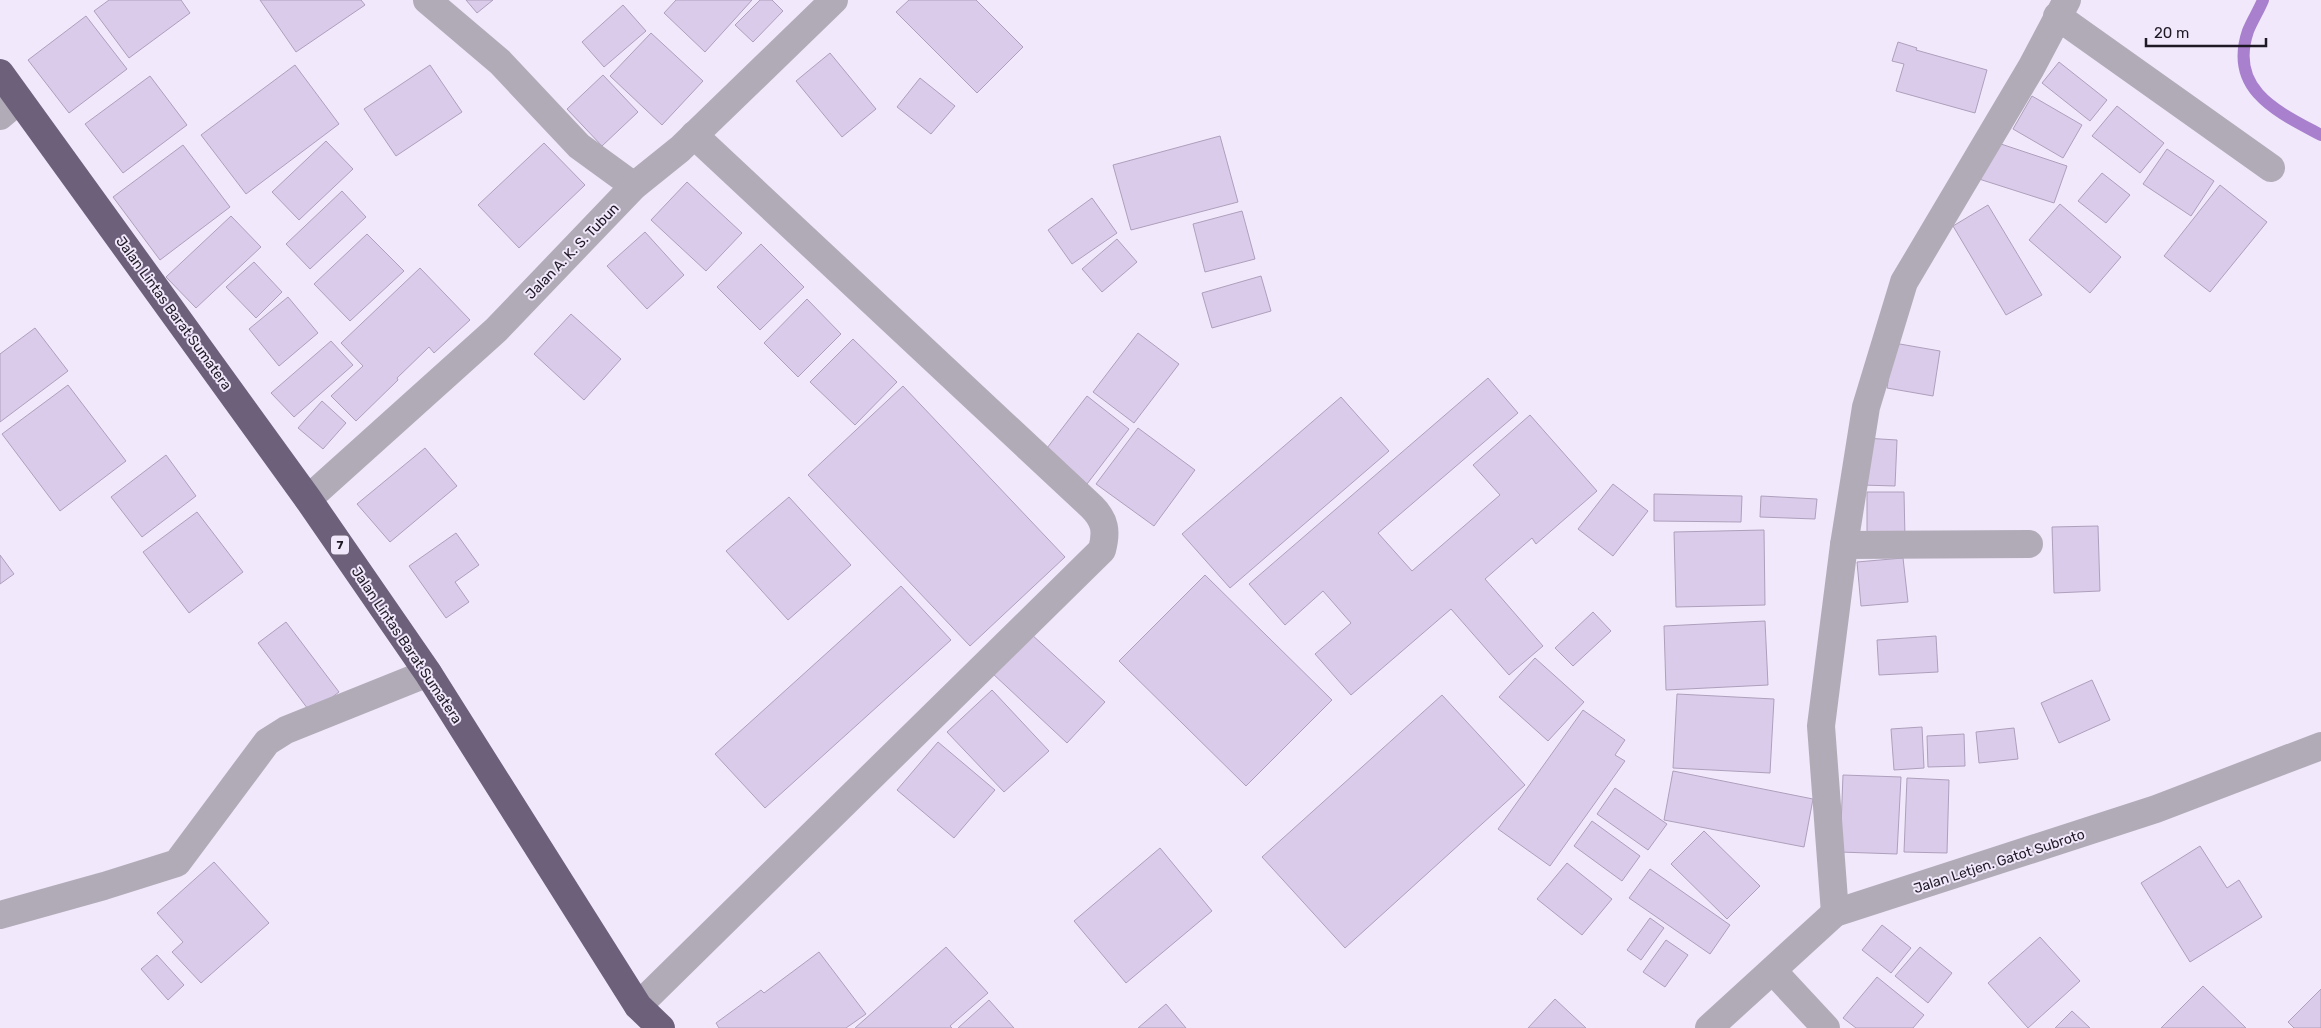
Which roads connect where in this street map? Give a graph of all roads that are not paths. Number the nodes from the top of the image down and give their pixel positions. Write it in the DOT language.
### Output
graph roads {
  1 [pos="427,0"];
  2 [pos="834,0"];
  3 [pos="2062,8"];
  4 [pos="0,73"];
  5 [pos="10,108"];
  6 [pos="694,135"];
  7 [pos="2271,168"];
  8 [pos="634,186"];
  9 [pos="308,499"];
  10 [pos="2029,544"];
  11 [pos="1844,545"];
  12 [pos="428,673"];
  13 [pos="2321,746"];
  14 [pos="1835,912"];
  15 [pos="0,915"];
  16 [pos="1773,971"];
  17 [pos="638,1006"];
  18 [pos="661,1028"];
  19 [pos="1709,1028"];
  20 [pos="1826,1028"];
  1 -- 8 [label="street"];
  2 -- 6 [label="street, Jalan A. K. S. Tubun"];
  3 -- 7 [label="street"];
  3 -- 11 [label="street"];
  4 -- 5 [label="highway, Jalan Lintas Barat Sumatera / 7"];
  5 -- 9 [label="highway, Jalan Lintas Barat Sumatera / 7"];
  6 -- 8 [label="street, Jalan A. K. S. Tubun"];
  6 -- 17 [label="street"];
  8 -- 9 [label="street, Jalan A. K. S. Tubun"];
  9 -- 12 [label="highway, Jalan Lintas Barat Sumatera / 7"];
  10 -- 11 [label="street"];
  11 -- 14 [label="street"];
  12 -- 15 [label="street"];
  12 -- 17 [label="highway, Jalan Lintas Barat Sumatera / 7"];
  13 -- 14 [label="street, Jalan Letjen. Gatot Subroto"];
  14 -- 16 [label="street, Jalan Letjen. Gatot Subroto"];
  16 -- 19 [label="street, Jalan Letjen. Gatot Subroto"];
  16 -- 20 [label="street"];
  17 -- 18 [label="highway, Jalan Lintas Barat Sumatera / 7"];
}
